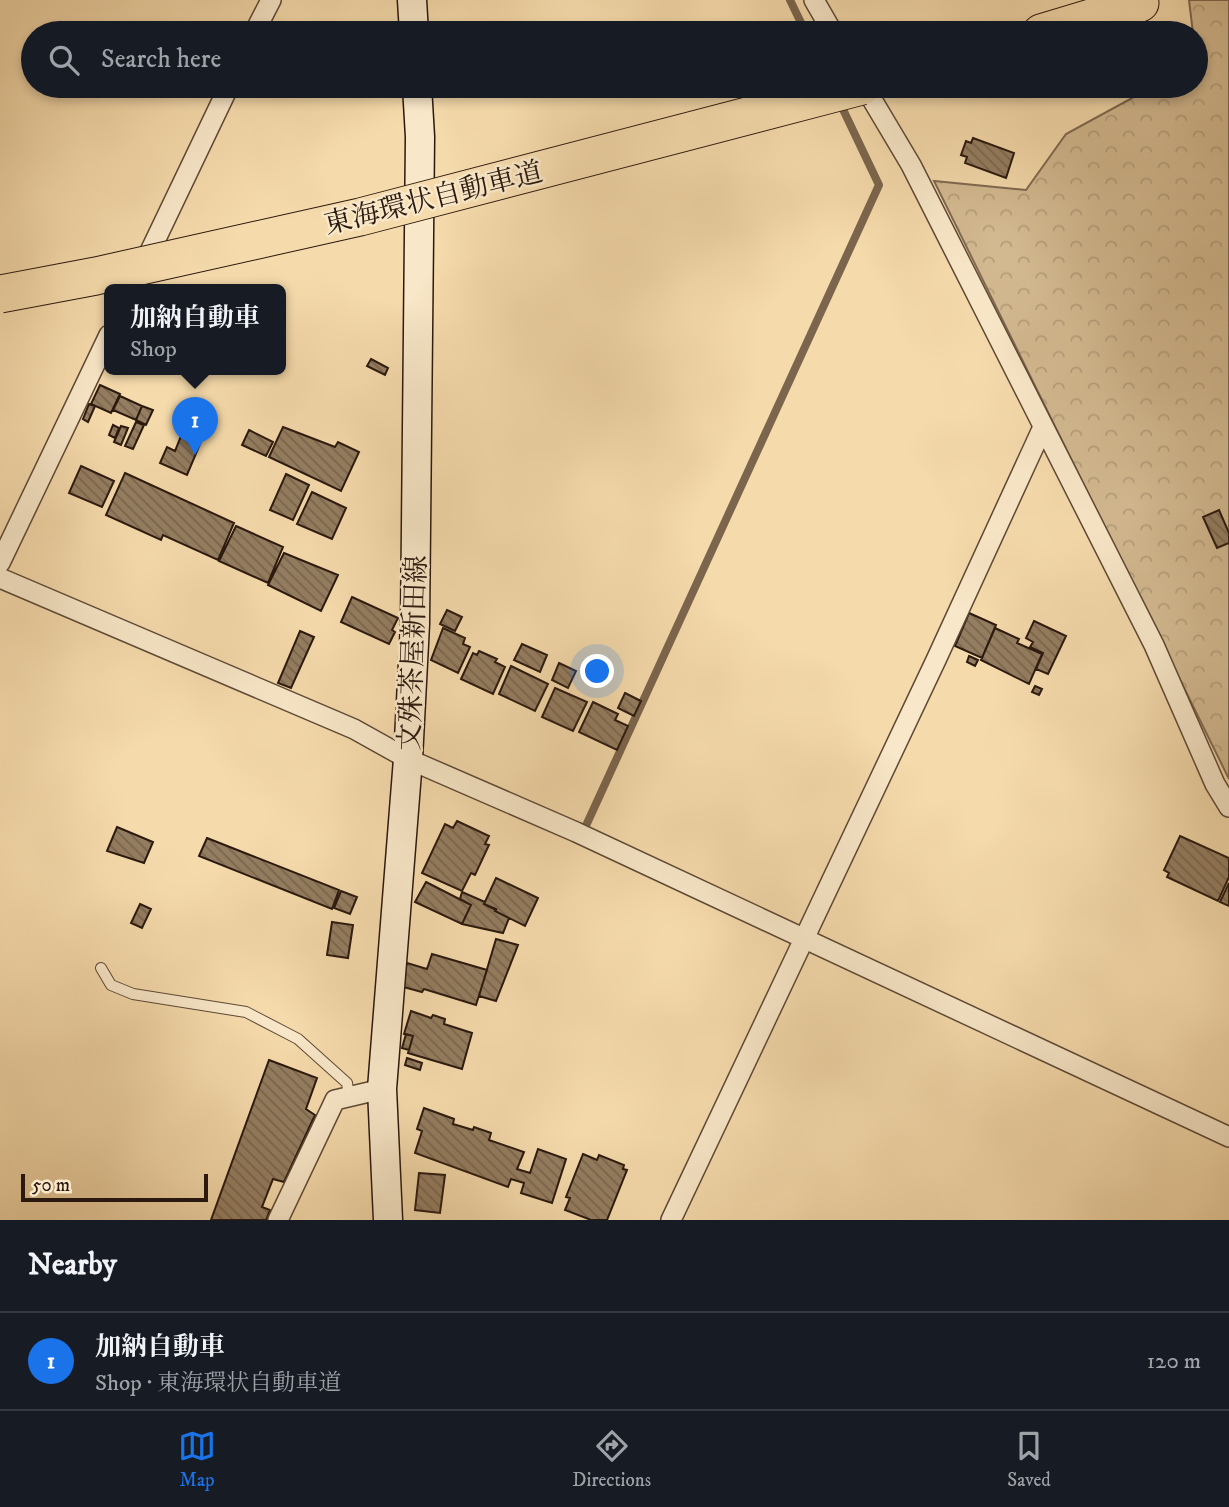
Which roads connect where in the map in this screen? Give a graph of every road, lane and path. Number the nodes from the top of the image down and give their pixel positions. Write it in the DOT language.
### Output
graph roads {
  1 [pos="271,0"];
  2 [pos="412,0"];
  3 [pos="814,0"];
  4 [pos="1140,3"];
  5 [pos="260,21"];
  6 [pos="413,21"];
  7 [pos="826,21"];
  8 [pos="1081,21"];
  9 [pos="223,98"];
  10 [pos="418,98"];
  11 [pos="817,98"];
  12 [pos="870,98"];
  13 [pos="134,284"];
  14 [pos="0,294"];
  15 [pos="104,345"];
  16 [pos="1043,427"];
  17 [pos="0,563"];
  18 [pos="0,578"];
  19 [pos="408,759"];
  20 [pos="1229,807"];
  21 [pos="803,939"];
  22 [pos="102,968"];
  23 [pos="382,1089"];
  24 [pos="349,1096"];
  25 [pos="1229,1137"];
  26 [pos="278,1220"];
  27 [pos="388,1220"];
  28 [pos="671,1220"];
  1 -- 5 [label="street"];
  2 -- 6 [label="main road"];
  3 -- 7 [label="street"];
  4 -- 8 [label="highway"];
  9 -- 13 [label="street"];
  10 -- 19 [label="main road, 文殊茶屋新田線"];
  11 -- 14 [label="highway, 東海環状自動車道, bridge"];
  12 -- 16 [label="street"];
  15 -- 17 [label="street"];
  16 -- 20 [label="street"];
  16 -- 21 [label="street"];
  18 -- 19 [label="street"];
  19 -- 21 [label="street"];
  19 -- 23 [label="main road, 文殊茶屋新田線"];
  21 -- 25 [label="street"];
  21 -- 28 [label="street"];
  22 -- 24 [label="lane"];
  23 -- 24 [label="street"];
  23 -- 27 [label="main road, 文殊茶屋新田線"];
  24 -- 26 [label="street"];
}
